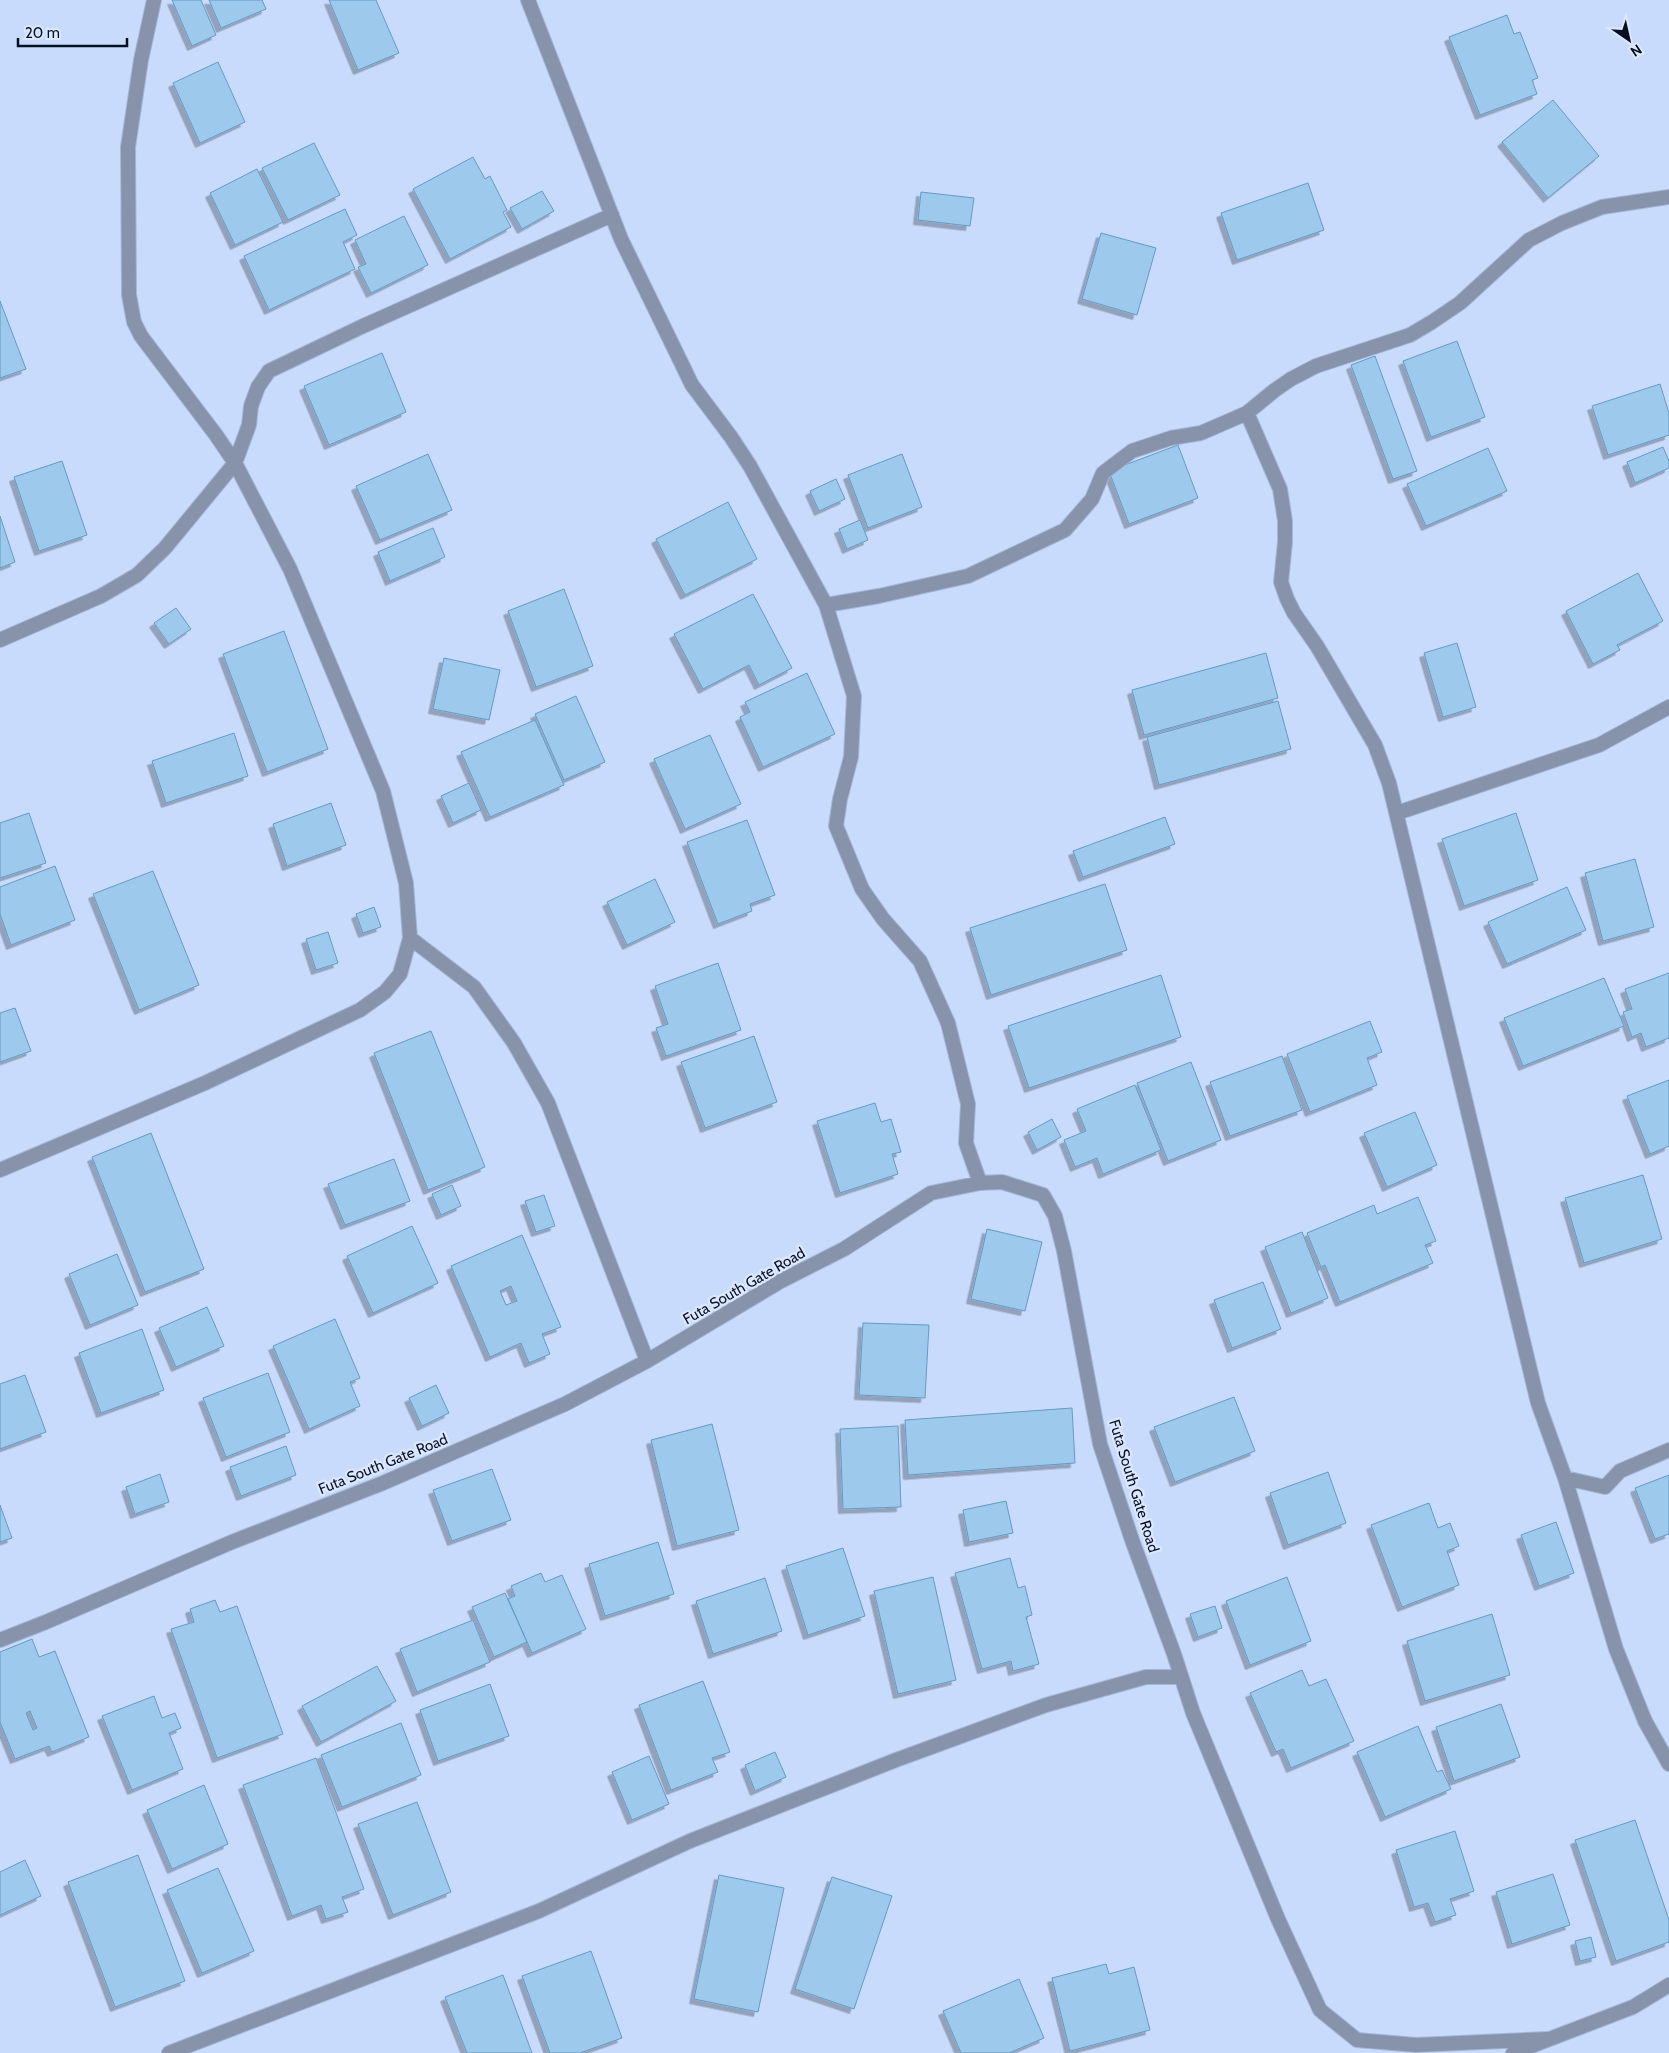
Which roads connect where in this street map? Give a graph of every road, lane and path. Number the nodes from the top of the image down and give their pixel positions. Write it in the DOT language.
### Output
graph roads {
  1 [pos="154,0"];
  2 [pos="528,0"];
  3 [pos="1669,197"];
  4 [pos="612,216"];
  5 [pos="1247,413"];
  6 [pos="235,463"];
  7 [pos="826,605"];
  8 [pos="0,640"];
  9 [pos="1669,708"];
  10 [pos="1397,813"];
  11 [pos="410,938"];
  12 [pos="0,1170"];
  13 [pos="980,1183"];
  14 [pos="648,1361"];
  15 [pos="1669,1450"];
  16 [pos="1565,1478"];
  17 [pos="0,1640"];
  18 [pos="1181,1677"];
  19 [pos="1669,1764"];
  20 [pos="1669,1985"];
  21 [pos="1548,2039"];
  22 [pos="168,2053"];
  23 [pos="1513,2053"];
  1 -- 6 [label="street"];
  2 -- 4 [label="street"];
  3 -- 5 [label="street"];
  4 -- 6 [label="street"];
  4 -- 7 [label="street"];
  5 -- 7 [label="street"];
  5 -- 10 [label="street"];
  6 -- 8 [label="street"];
  6 -- 11 [label="street"];
  7 -- 13 [label="street"];
  9 -- 10 [label="street"];
  10 -- 16 [label="street"];
  11 -- 12 [label="street"];
  11 -- 14 [label="street"];
  13 -- 14 [label="street, Futa South Gate Road"];
  13 -- 18 [label="street, Futa South Gate Road"];
  14 -- 17 [label="street, Futa South Gate Road"];
  15 -- 16 [label="street"];
  16 -- 19 [label="street"];
  18 -- 21 [label="street, Futa South Gate Road"];
  18 -- 22 [label="street"];
  20 -- 21 [label="street"];
  21 -- 23 [label="street"];
}
